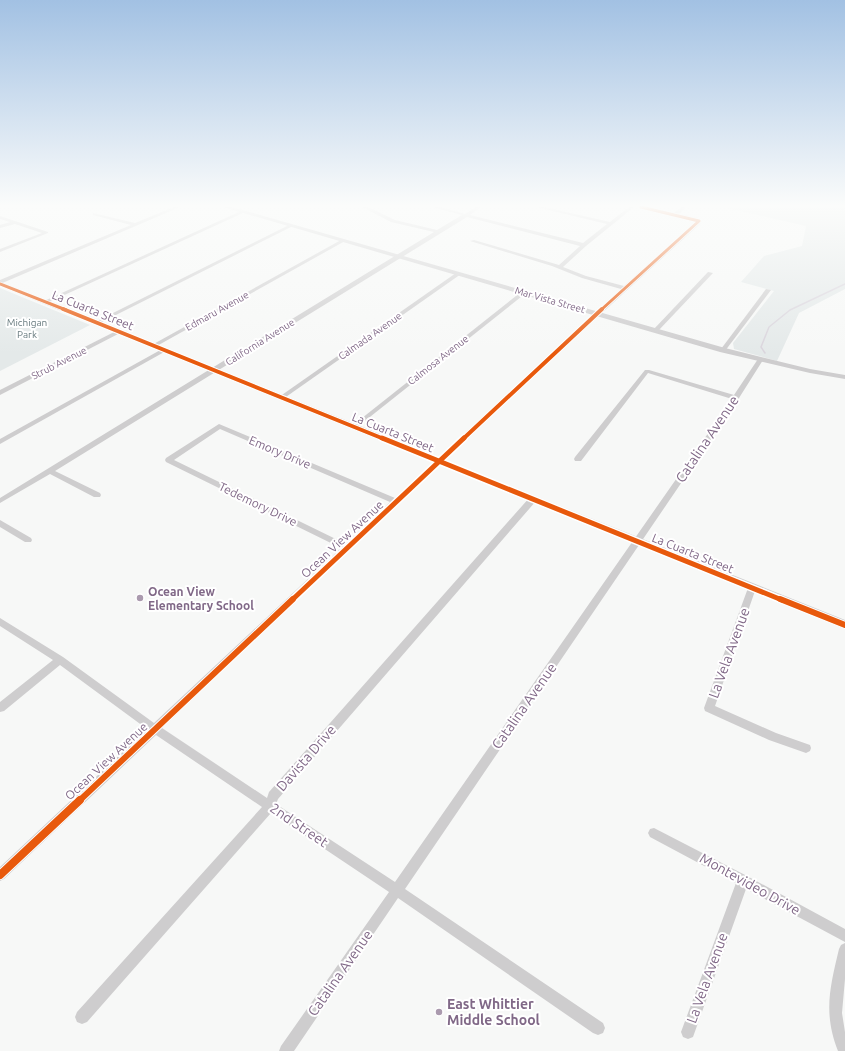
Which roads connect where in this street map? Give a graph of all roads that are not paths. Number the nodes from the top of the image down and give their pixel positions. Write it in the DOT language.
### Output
graph roads {
  1 [pos="63,256"];
  2 [pos="143,256"];
  3 [pos="231,256"];
  4 [pos="316,256"];
  5 [pos="395,256"];
  6 [pos="521,256"];
  7 [pos="572,256"];
  8 [pos="661,256"];
  9 [pos="398,257"];
  10 [pos="560,268"];
  11 [pos="710,273"];
  12 [pos="458,274"];
  13 [pos="0,283"];
  14 [pos="625,288"];
  15 [pos="768,290"];
  16 [pos="523,292"];
  17 [pos="45,302"];
  18 [pos="598,314"];
  19 [pos="96,323"];
  20 [pos="656,330"];
  21 [pos="118,332"];
  22 [pos="153,346"];
  23 [pos="164,350"];
  24 [pos="723,350"];
  25 [pos="760,360"];
  26 [pos="213,371"];
  27 [pos="845,378"];
  28 [pos="0,393"];
  29 [pos="281,398"];
  30 [pos="736,398"];
  31 [pos="354,427"];
  32 [pos="0,442"];
  33 [pos="578,459"];
  34 [pos="169,460"];
  35 [pos="439,461"];
  36 [pos="50,471"];
  37 [pos="96,496"];
  38 [pos="533,499"];
  39 [pos="0,501"];
  40 [pos="396,502"];
  41 [pos="0,523"];
  42 [pos="28,540"];
  43 [pos="638,542"];
  44 [pos="347,548"];
  45 [pos="752,588"];
  46 [pos="0,621"];
  47 [pos="845,625"];
  48 [pos="60,660"];
  49 [pos="0,708"];
  50 [pos="155,729"];
  51 [pos="806,748"];
  52 [pos="270,806"];
  53 [pos="654,833"];
  54 [pos="0,875"];
  55 [pos="743,880"];
  56 [pos="398,891"];
  57 [pos="845,936"];
  58 [pos="845,949"];
  59 [pos="82,1018"];
  60 [pos="598,1028"];
  61 [pos="688,1032"];
  62 [pos="845,1050"];
  63 [pos="286,1051"];
  1 -- 13 [label="street"];
  2 -- 17 [label="street"];
  3 -- 19 [label="street"];
  4 -- 22 [label="street, Edmaru Avenue"];
  5 -- 9 [label="street, Mar Vista Street"];
  6 -- 10 [label="street"];
  7 -- 10 [label="street"];
  8 -- 14 [label="street, Ocean View Avenue"];
  9 -- 12 [label="street, Mar Vista Street"];
  9 -- 26 [label="street, California Avenue"];
  10 -- 14 [label="street"];
  11 -- 20 [label="street"];
  12 -- 16 [label="street, Mar Vista Street"];
  12 -- 29 [label="street, Calmada Avenue"];
  13 -- 17 [label="street, La Cuarta Street"];
  14 -- 18 [label="street, Ocean View Avenue"];
  15 -- 24 [label="street"];
  16 -- 18 [label="street, Mar Vista Street"];
  16 -- 31 [label="street, Calmosa Avenue"];
  17 -- 19 [label="street, La Cuarta Street"];
  18 -- 20 [label="street, Mar Vista Street"];
  18 -- 35 [label="street, Ocean View Avenue"];
  19 -- 21 [label="street, La Cuarta Street"];
  20 -- 24 [label="street, Mar Vista Street"];
  21 -- 22 [label="street, La Cuarta Street"];
  21 -- 28 [label="street, Strub Avenue"];
  22 -- 23 [label="street, La Cuarta Street"];
  23 -- 26 [label="street, La Cuarta Street"];
  23 -- 32 [label="street"];
  24 -- 25 [label="street, Mar Vista Street"];
  25 -- 27 [label="street, Mar Vista Street"];
  25 -- 30 [label="street, Catalina Avenue"];
  26 -- 29 [label="street, La Cuarta Street"];
  26 -- 36 [label="street, California Avenue"];
  29 -- 31 [label="street, La Cuarta Street"];
  30 -- 33 [label="street"];
  30 -- 43 [label="street, Catalina Avenue"];
  31 -- 35 [label="street, La Cuarta Street"];
  34 -- 40 [label="street, Emory Drive"];
  34 -- 44 [label="street, Tedemory Drive"];
  35 -- 38 [label="street, La Cuarta Street"];
  35 -- 40 [label="street, Ocean View Avenue"];
  36 -- 37 [label="street"];
  36 -- 39 [label="street, California Avenue"];
  38 -- 43 [label="street, La Cuarta Street"];
  38 -- 52 [label="street, Davista Drive"];
  40 -- 44 [label="street, Ocean View Avenue"];
  41 -- 42 [label="street"];
  43 -- 45 [label="street, La Cuarta Street"];
  43 -- 56 [label="street, Catalina Avenue"];
  44 -- 50 [label="street, Ocean View Avenue"];
  45 -- 47 [label="street, La Cuarta Street"];
  45 -- 51 [label="street, La Vela Avenue"];
  46 -- 48 [label="street, 2nd Street"];
  48 -- 49 [label="street"];
  48 -- 50 [label="street, 2nd Street"];
  50 -- 52 [label="street, 2nd Street"];
  50 -- 54 [label="street, Ocean View Avenue"];
  52 -- 56 [label="street, 2nd Street"];
  52 -- 59 [label="street, Davista Drive"];
  53 -- 55 [label="street, Montevideo Drive"];
  55 -- 57 [label="street, Montevideo Drive"];
  55 -- 61 [label="street, La Vela Avenue"];
  56 -- 60 [label="street, 2nd Street"];
  56 -- 63 [label="street, Catalina Avenue"];
  58 -- 62 [label="street"];
}
